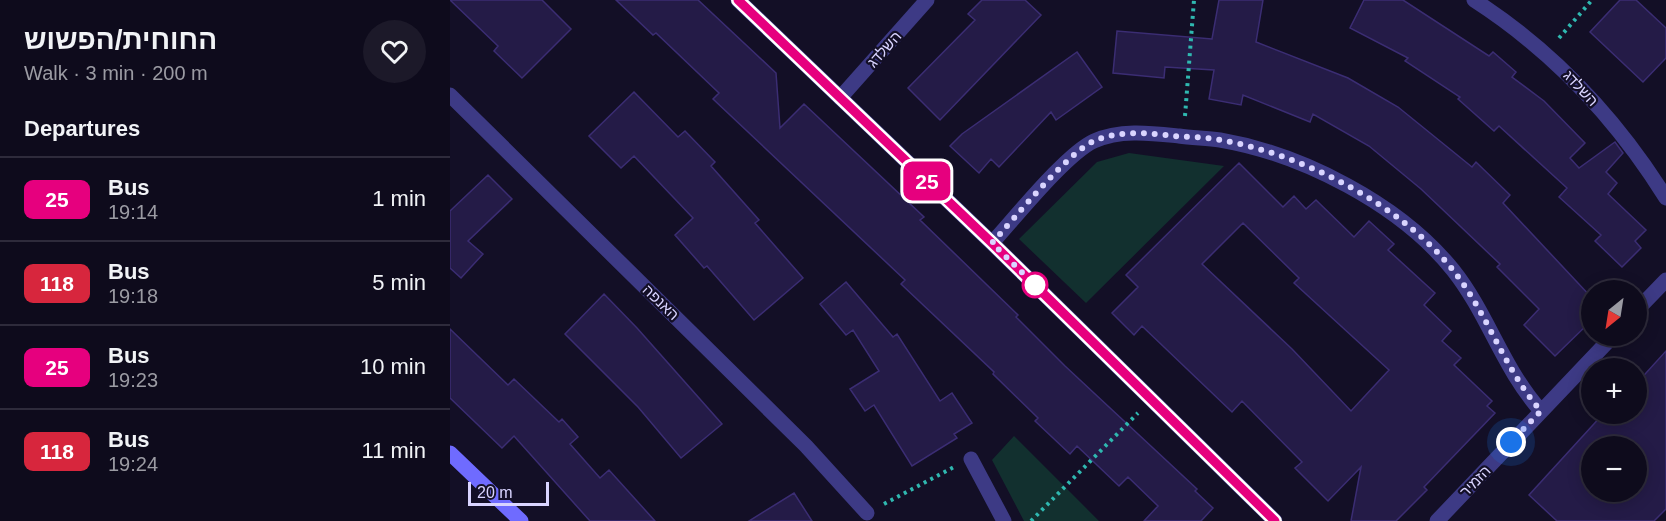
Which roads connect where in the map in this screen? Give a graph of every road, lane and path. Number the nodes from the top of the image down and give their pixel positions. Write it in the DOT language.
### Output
graph roads {
  1 [pos="738,0"];
  2 [pos="927,0"];
  3 [pos="1194,0"];
  4 [pos="1474,0"];
  5 [pos="1592,0"];
  6 [pos="1546,53"];
  7 [pos="450,95"];
  8 [pos="840,98"];
  9 [pos="1183,136"];
  10 [pos="1666,198"];
  11 [pos="992,243"];
  12 [pos="1666,280"];
  13 [pos="1647,300"];
  14 [pos="1603,346"];
  15 [pos="1151,400"];
  16 [pos="1541,411"];
  17 [pos="450,453"];
  18 [pos="971,459"];
  19 [pos="867,513"];
  20 [pos="522,521"];
  21 [pos="1004,521"];
  22 [pos="1031,521"];
  23 [pos="1275,521"];
  24 [pos="1437,521"];
  1 -- 8 [label="street"];
  2 -- 8 [label="street, השלדג"];
  3 -- 9 [label="path"];
  4 -- 6 [label="street, השלדג"];
  5 -- 6 [label="path"];
  6 -- 10 [label="street, השלדג"];
  7 -- 19 [label="street, האנפה"];
  8 -- 11 [label="street"];
  9 -- 11 [label="street"];
  9 -- 16 [label="street"];
  11 -- 15 [label="street"];
  12 -- 13 [label="street"];
  14 -- 16 [label="street, הזמיר"];
  15 -- 22 [label="path"];
  15 -- 23 [label="street"];
  16 -- 24 [label="street, הזמיר"];
  17 -- 20 [label="street"];
  18 -- 19 [label="path"];
  18 -- 21 [label="street"];
}
